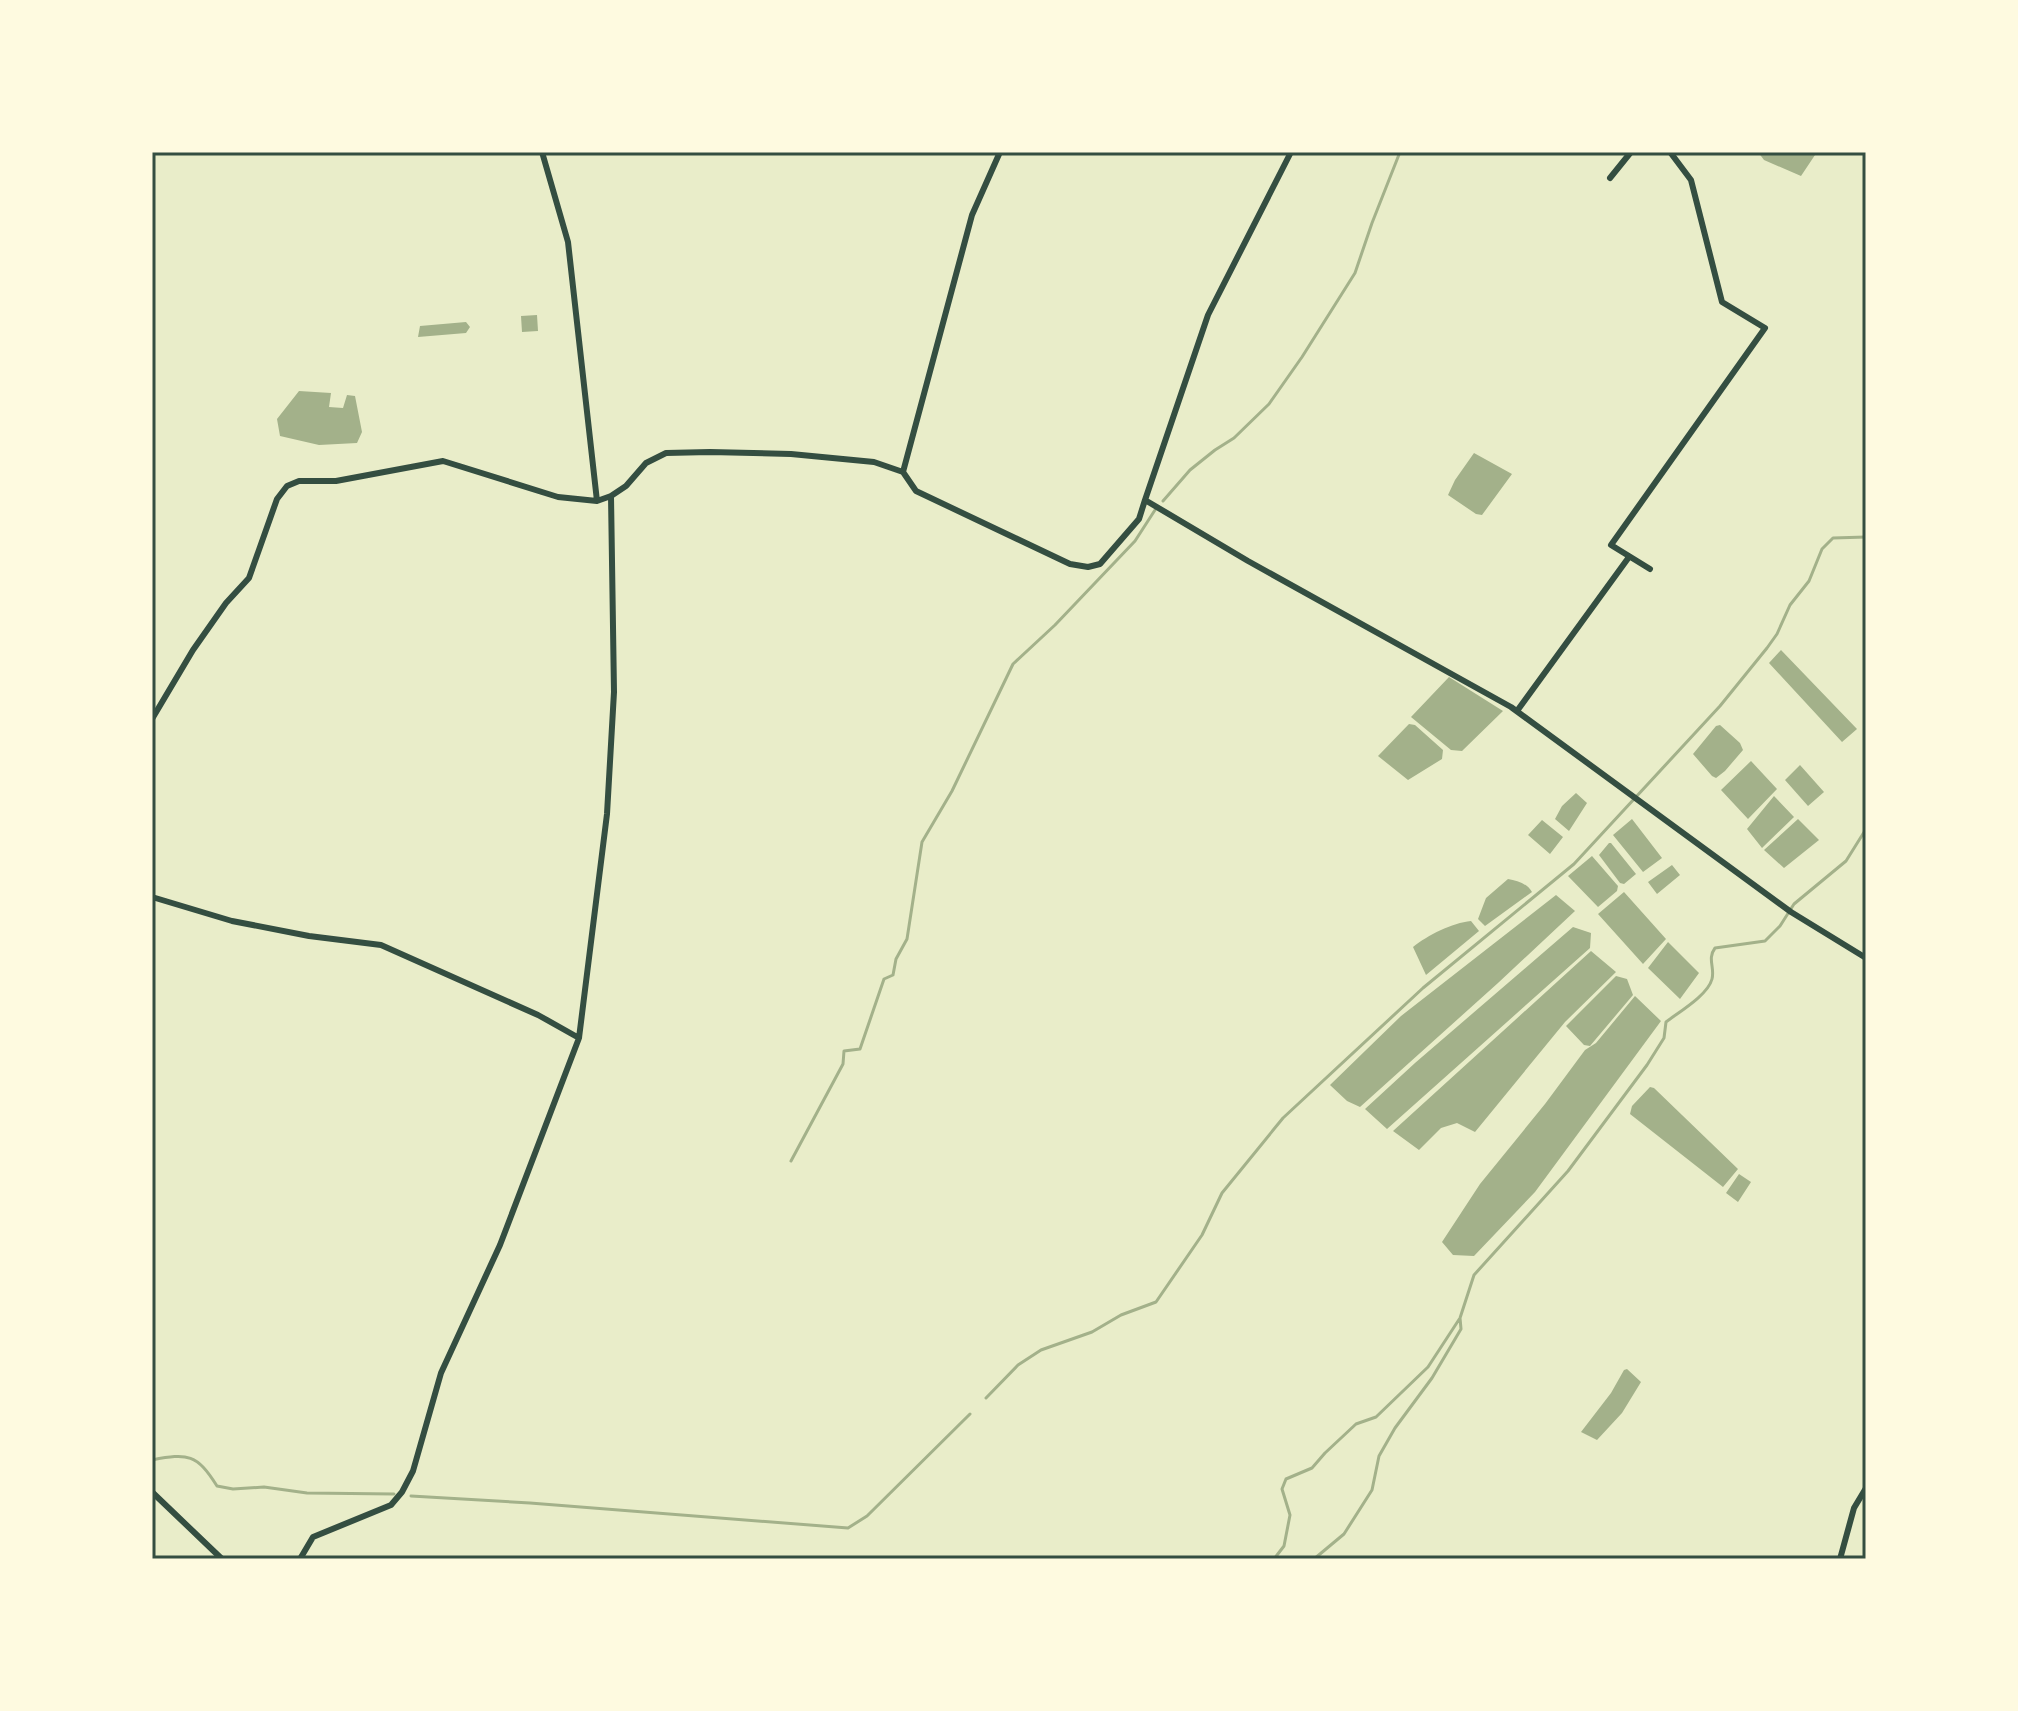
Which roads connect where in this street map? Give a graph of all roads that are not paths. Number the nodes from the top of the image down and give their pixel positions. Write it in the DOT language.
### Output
graph roads {
  1 [pos="542,152"];
  2 [pos="1000,152"];
  3 [pos="1291,152"];
  4 [pos="1631,152"];
  5 [pos="1670,152"];
  6 [pos="1610,178"];
  7 [pos="903,472"];
  8 [pos="611,496"];
  9 [pos="1145,500"];
  10 [pos="597,501"];
  11 [pos="1629,557"];
  12 [pos="1650,569"];
  13 [pos="1517,711"];
  14 [pos="152,719"];
  15 [pos="152,897"];
  16 [pos="1866,958"];
  17 [pos="579,1038"];
  18 [pos="1866,1488"];
  19 [pos="152,1492"];
  20 [pos="222,1559"];
  21 [pos="300,1559"];
  22 [pos="1840,1559"];
  1 -- 10 [label="street"];
  2 -- 7 [label="street"];
  3 -- 9 [label="street"];
  4 -- 6 [label="street"];
  5 -- 11 [label="street"];
  7 -- 8 [label="street"];
  7 -- 9 [label="street"];
  8 -- 10 [label="street"];
  8 -- 17 [label="street"];
  9 -- 13 [label="street"];
  10 -- 14 [label="street"];
  11 -- 12 [label="street"];
  11 -- 13 [label="street"];
  13 -- 16 [label="street"];
  15 -- 17 [label="street"];
  17 -- 21 [label="street"];
  18 -- 22 [label="street"];
  19 -- 20 [label="street"];
}
